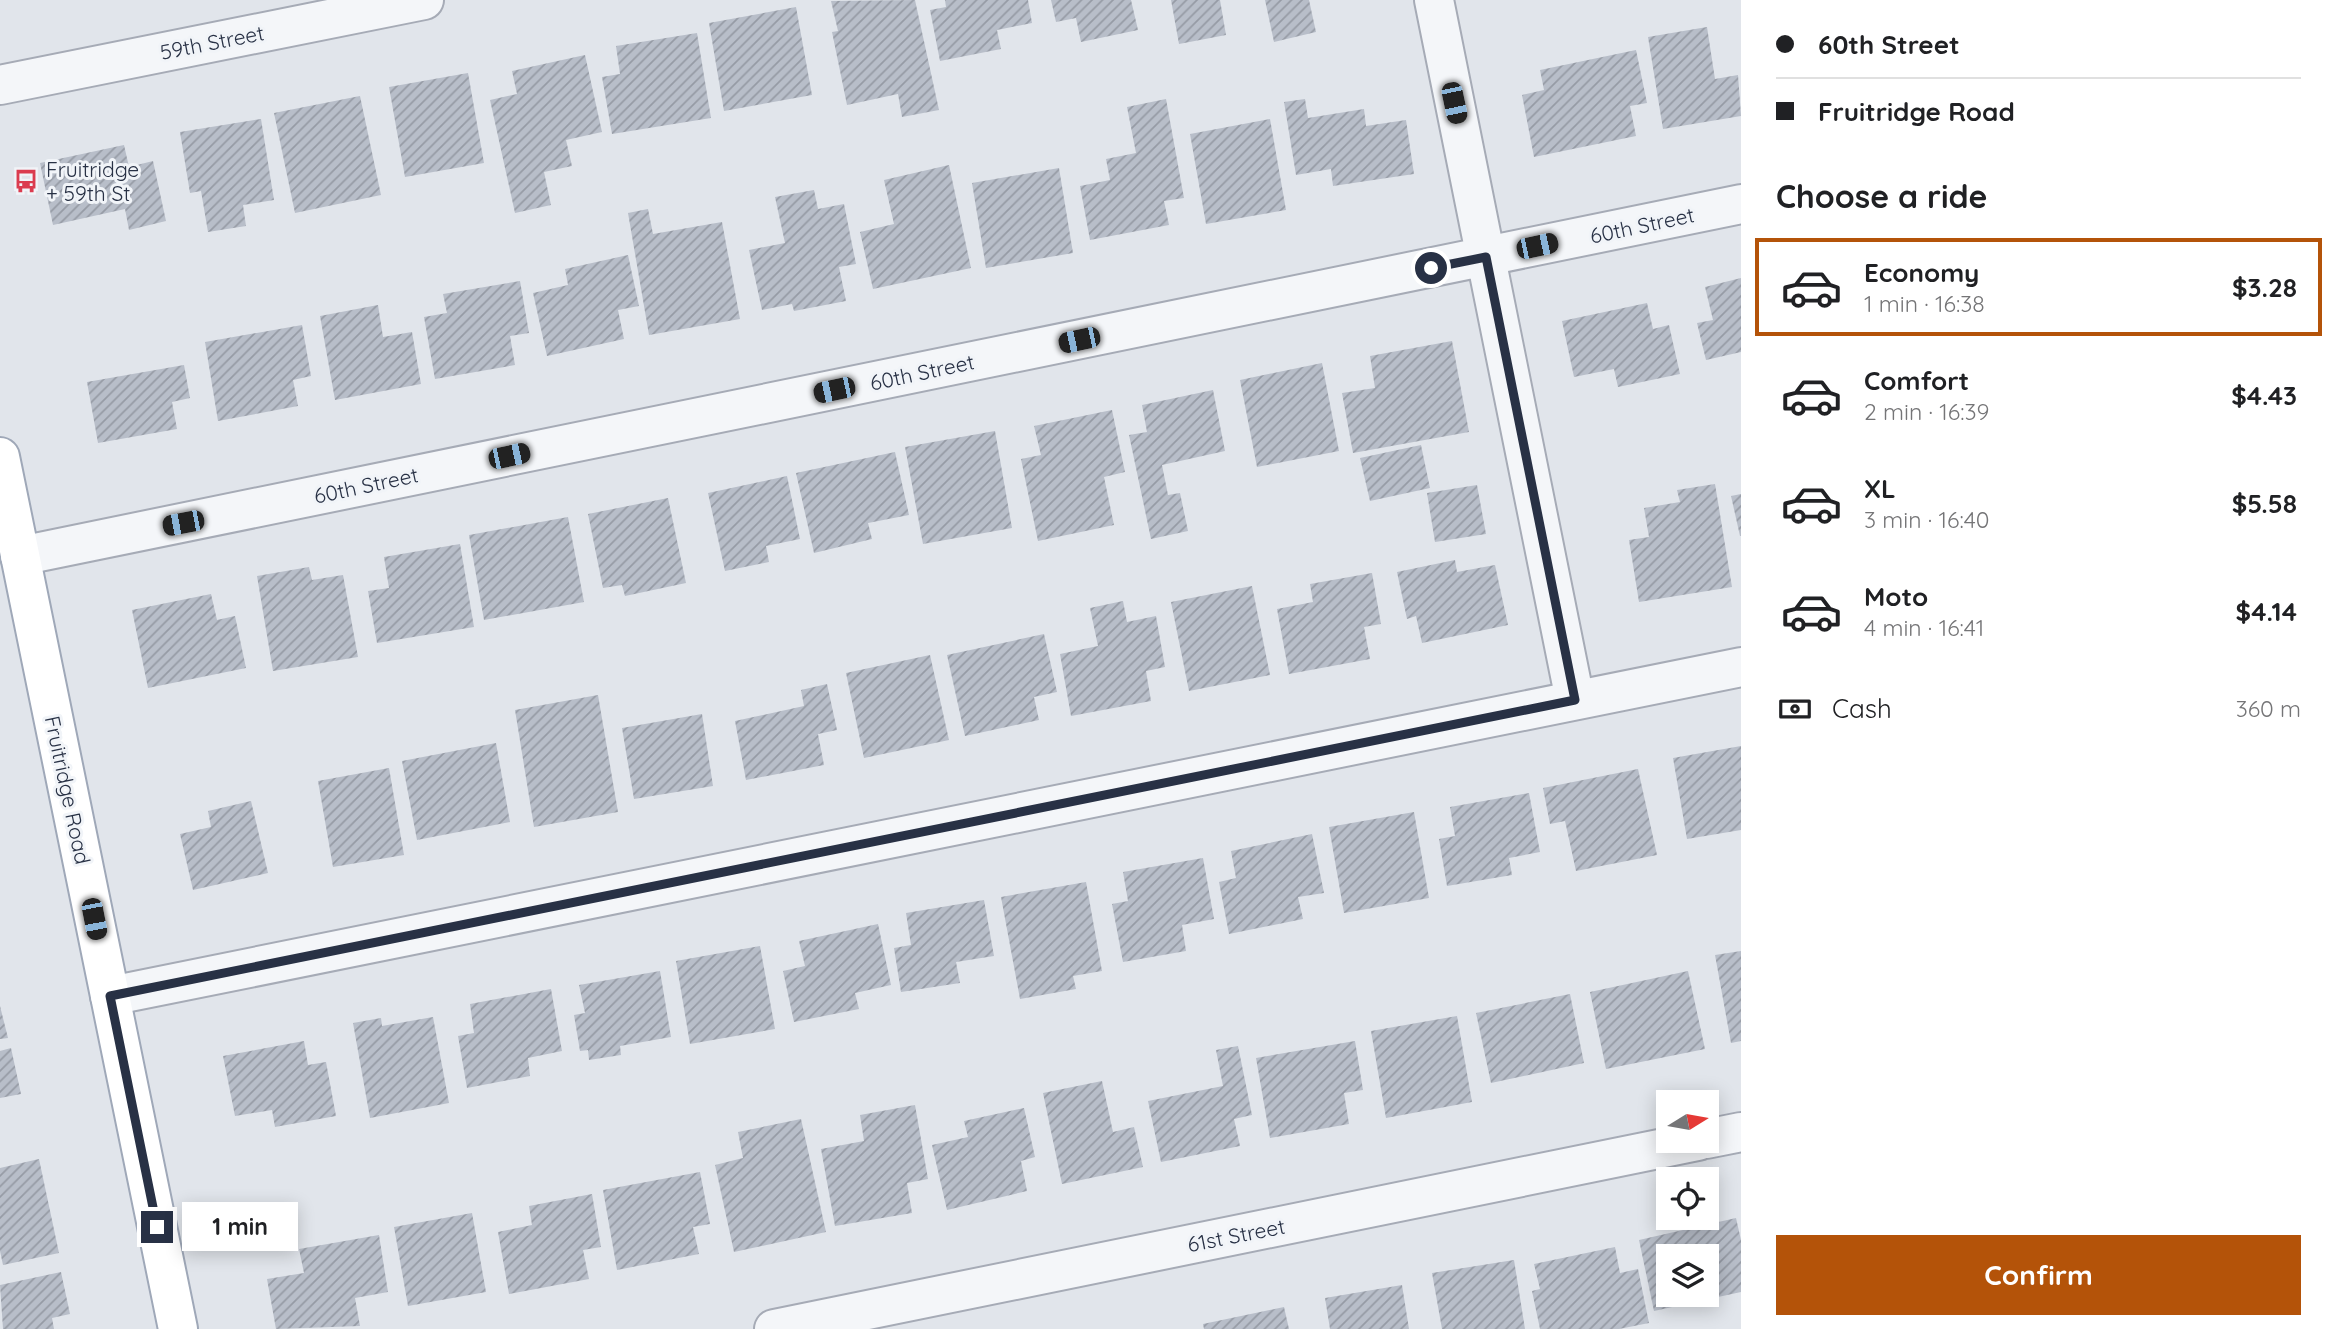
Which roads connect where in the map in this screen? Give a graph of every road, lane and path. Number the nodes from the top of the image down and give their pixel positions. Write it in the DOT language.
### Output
graph roads {
  1 [pos="424,0"];
  2 [pos="1434,0"];
  3 [pos="0,85"];
  4 [pos="1741,204"];
  5 [pos="1486,257"];
  6 [pos="0,457"];
  7 [pos="20,556"];
  8 [pos="1741,667"];
  9 [pos="1575,700"];
  10 [pos="110,996"];
  11 [pos="1741,1132"];
  12 [pos="1719,1136"];
  13 [pos="1656,1150"];
  14 [pos="178,1329"];
  15 [pos="774,1329"];
  1 -- 3 [label="street, 59th Street"];
  2 -- 5 [label="street"];
  4 -- 5 [label="street, 60th Street"];
  5 -- 7 [label="street, 60th Street"];
  5 -- 9 [label="street"];
  6 -- 7 [label="main road, Fruitridge Road"];
  7 -- 10 [label="main road, Fruitridge Road"];
  8 -- 9 [label="street"];
  9 -- 10 [label="street"];
  10 -- 14 [label="main road, Fruitridge Road"];
  11 -- 12 [label="street"];
  13 -- 15 [label="street, 61st Street"];
}
